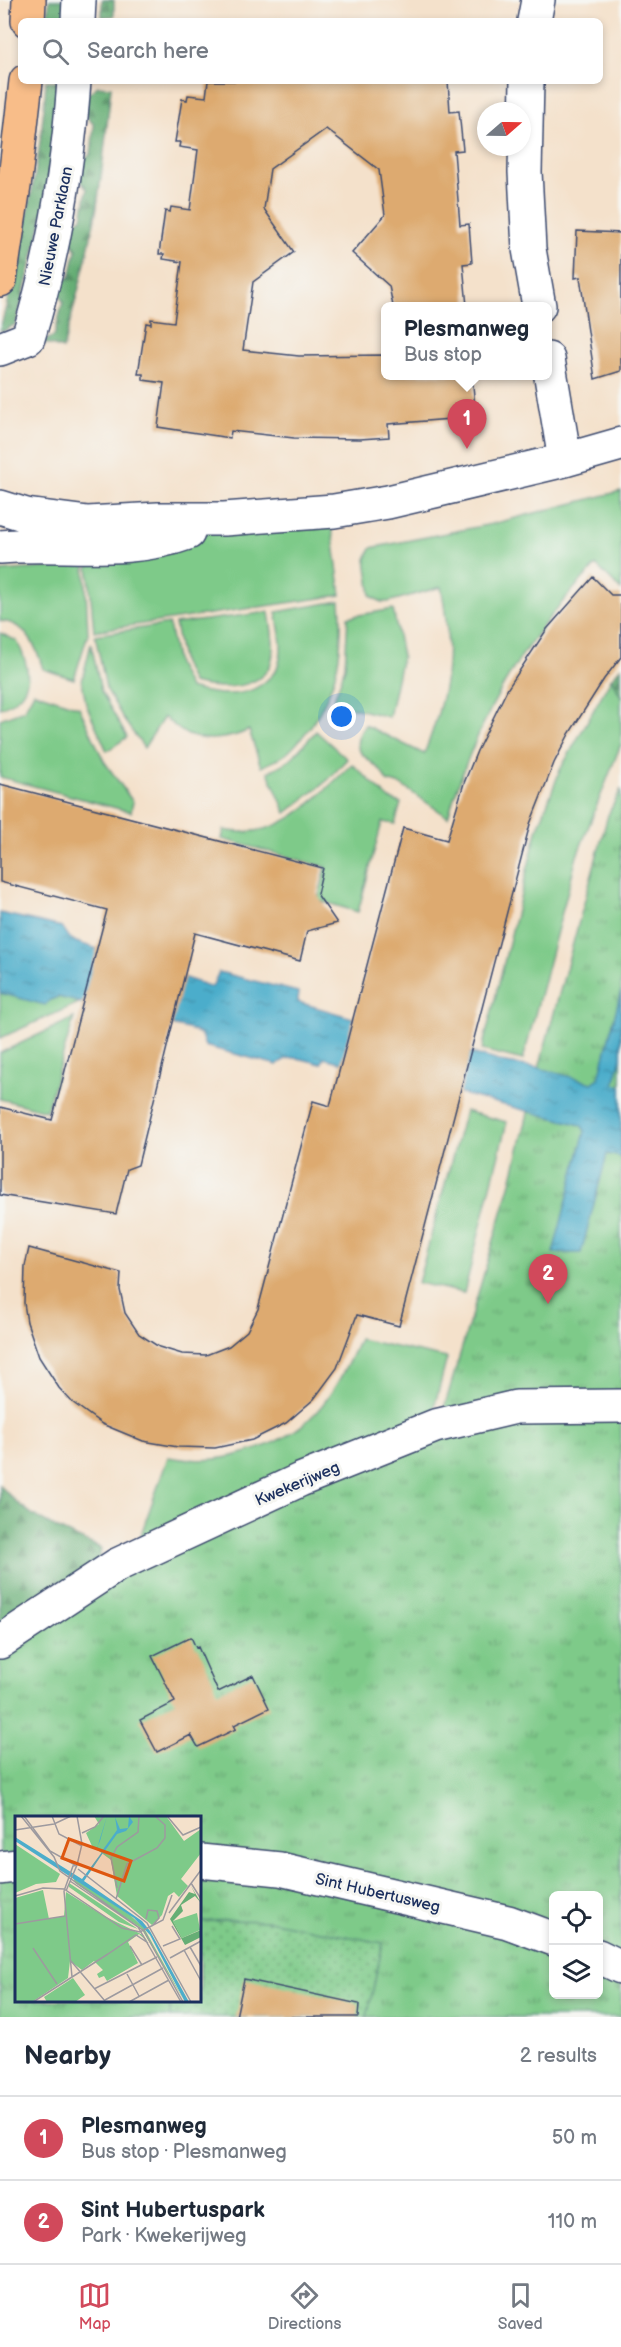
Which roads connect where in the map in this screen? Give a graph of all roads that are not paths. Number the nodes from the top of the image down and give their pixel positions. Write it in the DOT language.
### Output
graph roads {
  1 [pos="29,0"];
  2 [pos="79,0"];
  3 [pos="538,0"];
  4 [pos="28,18"];
  5 [pos="78,18"];
  6 [pos="535,18"];
  7 [pos="74,84"];
  8 [pos="527,84"];
  9 [pos="25,89"];
  10 [pos="0,194"];
  11 [pos="0,280"];
  12 [pos="538,302"];
  13 [pos="0,349"];
  14 [pos="552,380"];
  15 [pos="621,444"];
  16 [pos="565,460"];
  17 [pos="0,507"];
  18 [pos="224,519"];
  19 [pos="0,547"];
  20 [pos="621,1406"];
  21 [pos="0,1642"];
  22 [pos="201,1861"];
  23 [pos="15,1866"];
  24 [pos="0,1868"];
  25 [pos="549,1937"];
  26 [pos="603,1958"];
  27 [pos="621,1967"];
  1 -- 4 [label="main road"];
  2 -- 5 [label="street"];
  3 -- 6 [label="street"];
  7 -- 13 [label="street, Nieuwe Parklaan"];
  8 -- 12 [label="street"];
  9 -- 10 [label="main road"];
  9 -- 11 [label="main road"];
  14 -- 16 [label="street"];
  15 -- 16 [label="street"];
  16 -- 18 [label="street"];
  17 -- 18 [label="street"];
  18 -- 19 [label="street"];
  20 -- 21 [label="street, Kwekerijweg"];
  22 -- 25 [label="street, Sint Hubertusweg"];
  23 -- 24 [label="street"];
  26 -- 27 [label="street"];
}
